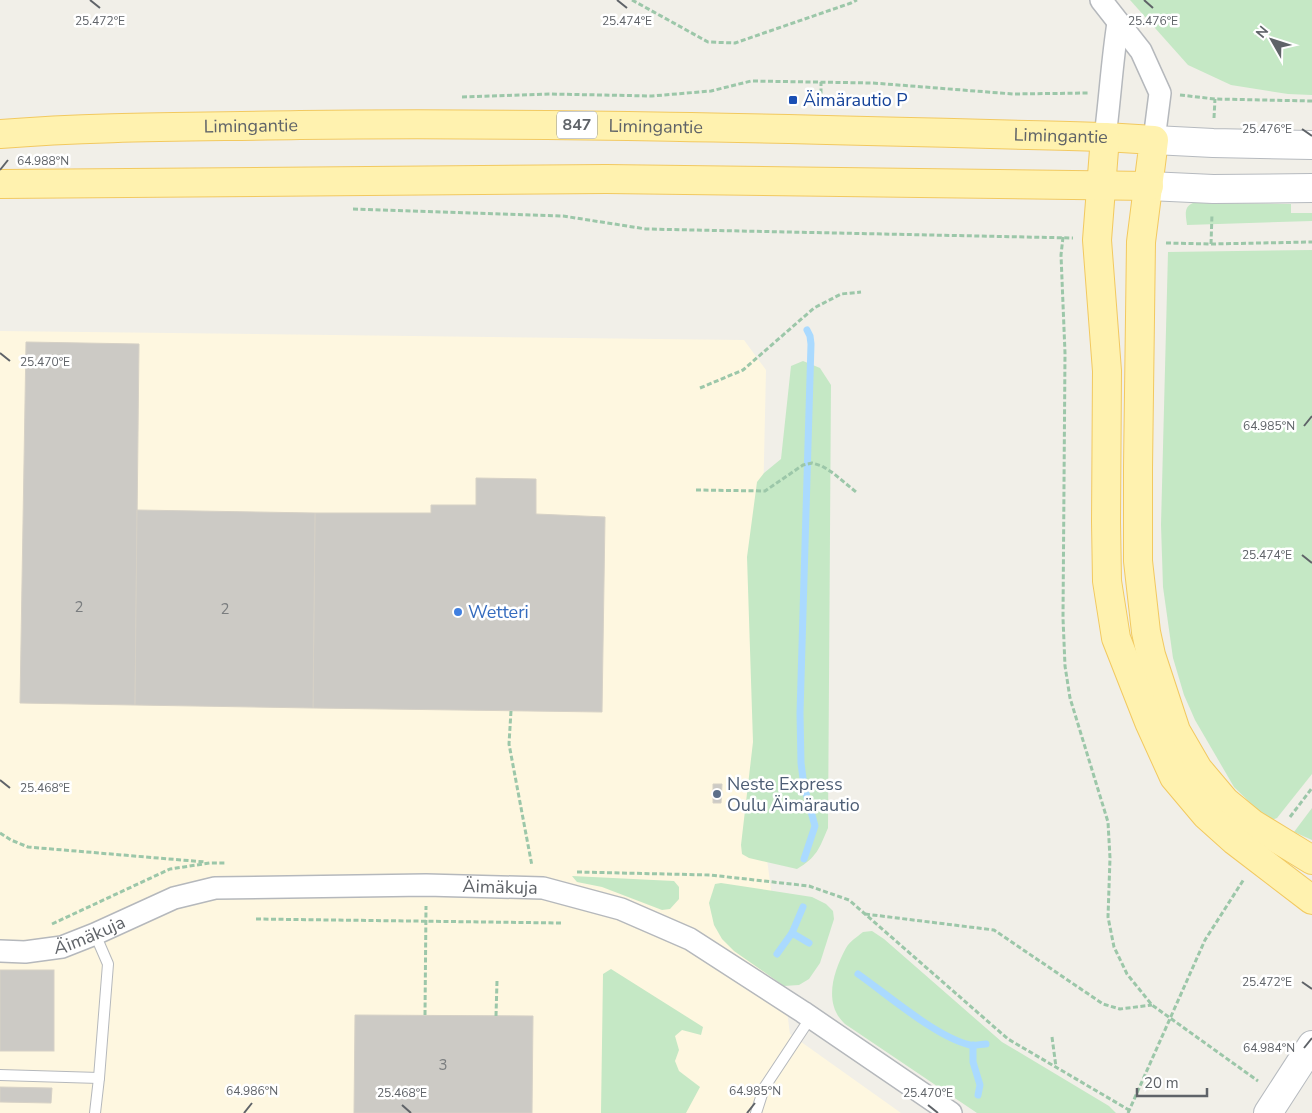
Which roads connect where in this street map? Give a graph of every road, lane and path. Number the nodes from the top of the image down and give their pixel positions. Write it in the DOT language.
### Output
graph roads {
  1 [pos="632,0"];
  2 [pos="857,0"];
  3 [pos="1100,0"];
  4 [pos="1118,23"];
  5 [pos="821,82"];
  6 [pos="1111,93"];
  7 [pos="1160,93"];
  8 [pos="452,97"];
  9 [pos="821,100"];
  10 [pos="1312,101"];
  11 [pos="0,134"];
  12 [pos="1105,137"];
  13 [pos="1154,140"];
  14 [pos="1312,145"];
  15 [pos="0,184"];
  16 [pos="1101,186"];
  17 [pos="1149,186"];
  18 [pos="1312,188"];
  19 [pos="345,208"];
  20 [pos="1062,237"];
  21 [pos="1097,240"];
  22 [pos="1141,242"];
  23 [pos="1312,242"];
  24 [pos="861,292"];
  25 [pos="700,388"];
  26 [pos="696,490"];
  27 [pos="856,492"];
  28 [pos="511,711"];
  29 [pos="1312,788"];
  30 [pos="1287,821"];
  31 [pos="0,833"];
  32 [pos="1312,860"];
  33 [pos="210,863"];
  34 [pos="533,871"];
  35 [pos="1247,876"];
  36 [pos="426,885"];
  37 [pos="1312,900"];
  38 [pos="865,914"];
  39 [pos="256,919"];
  40 [pos="426,921"];
  41 [pos="562,923"];
  42 [pos="95,934"];
  43 [pos="0,951"];
  44 [pos="496,981"];
  45 [pos="1152,1005"];
  46 [pos="425,1015"];
  47 [pos="496,1016"];
  48 [pos="811,1017"];
  49 [pos="1170,1017"];
  50 [pos="1052,1037"];
  51 [pos="1312,1044"];
  52 [pos="1056,1067"];
  53 [pos="0,1075"];
  54 [pos="99,1078"];
  55 [pos="1265,1086"];
  56 [pos="95,1113"];
  57 [pos="756,1113"];
  58 [pos="951,1113"];
  59 [pos="1128,1113"];
  60 [pos="1268,1113"];
  1 -- 2 [label="path"];
  3 -- 4 [label="street"];
  4 -- 6 [label="street"];
  4 -- 7 [label="street"];
  5 -- 6 [label="path"];
  5 -- 8 [label="path"];
  5 -- 9 [label="path"];
  6 -- 12 [label="street"];
  7 -- 10 [label="path"];
  7 -- 13 [label="street"];
  11 -- 12 [label="main road, Limingantie / 847"];
  12 -- 13 [label="main road, Limingantie / 847"];
  12 -- 16 [label="main road"];
  13 -- 14 [label="main road, Limingantie / 847"];
  13 -- 17 [label="main road"];
  15 -- 16 [label="main road"];
  16 -- 17 [label="main road"];
  16 -- 21 [label="main road"];
  17 -- 18 [label="main road"];
  17 -- 22 [label="main road"];
  19 -- 20 [label="path"];
  20 -- 21 [label="path"];
  20 -- 45 [label="path"];
  21 -- 37 [label="main road"];
  22 -- 23 [label="path"];
  22 -- 32 [label="main road"];
  24 -- 25 [label="path"];
  26 -- 27 [label="path"];
  28 -- 34 [label="path"];
  29 -- 30 [label="path"];
  31 -- 33 [label="path"];
  35 -- 49 [label="path"];
  36 -- 40 [label="path"];
  36 -- 42 [label="street, Äimäkuja"];
  36 -- 48 [label="street, Äimäkuja"];
  38 -- 45 [label="path"];
  39 -- 40 [label="path"];
  40 -- 41 [label="path"];
  40 -- 46 [label="path"];
  42 -- 43 [label="street, Äimäkuja"];
  42 -- 54 [label="lane"];
  44 -- 47 [label="path"];
  45 -- 49 [label="path"];
  48 -- 57 [label="lane"];
  48 -- 58 [label="street, Äimäkuja"];
  49 -- 55 [label="path"];
  49 -- 59 [label="path"];
  50 -- 52 [label="path"];
  51 -- 60 [label="main road"];
  53 -- 54 [label="lane"];
  54 -- 56 [label="lane"];
}
